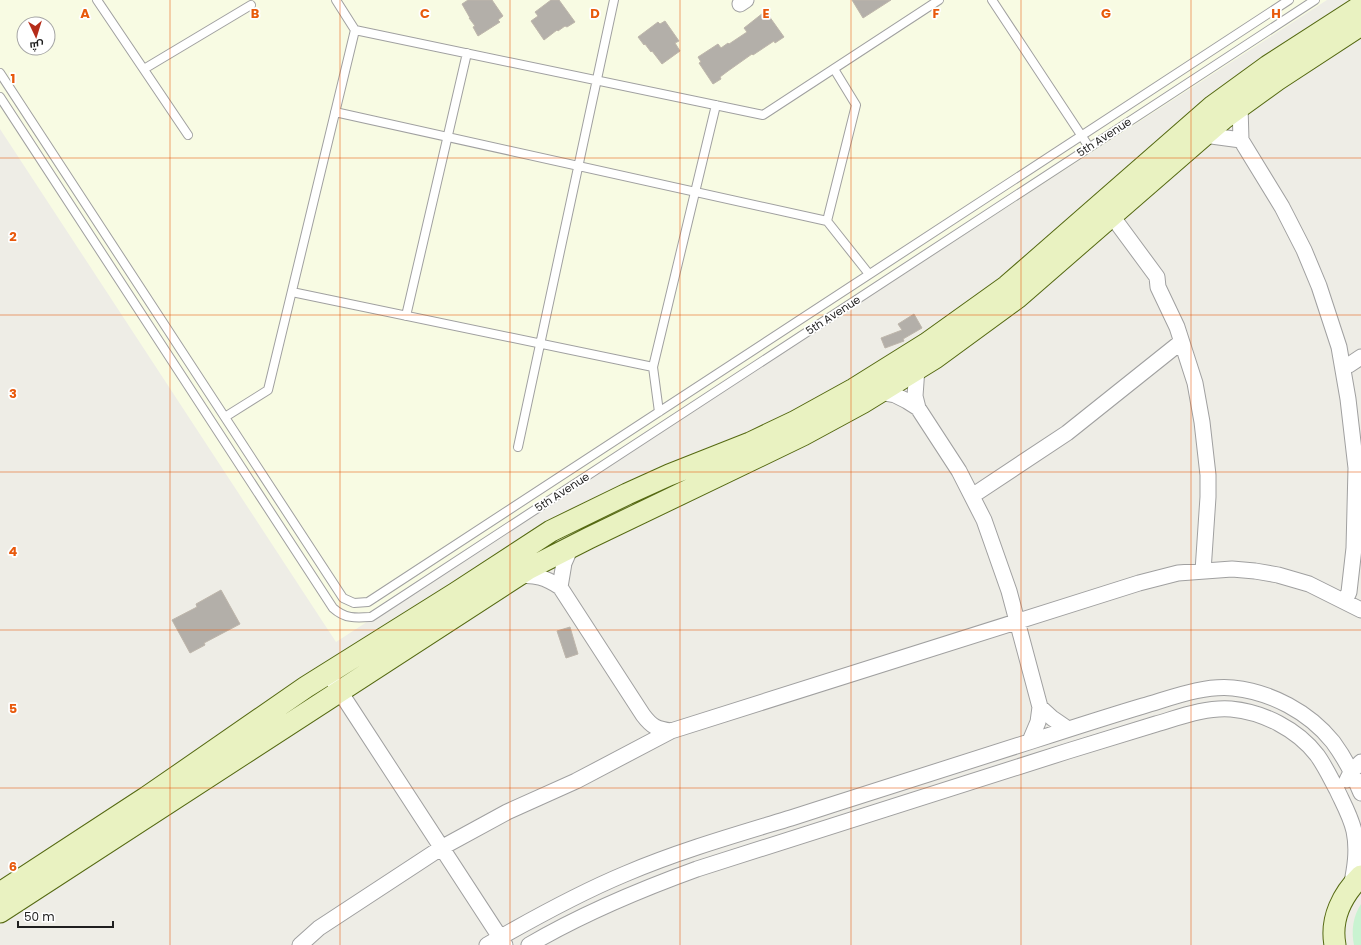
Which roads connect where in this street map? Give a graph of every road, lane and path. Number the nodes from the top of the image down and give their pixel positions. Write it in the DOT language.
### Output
graph roads {
  1 [pos="97,0"];
  2 [pos="336,0"];
  3 [pos="614,0"];
  4 [pos="939,0"];
  5 [pos="992,0"];
  6 [pos="1289,0"];
  7 [pos="1315,0"];
  8 [pos="251,6"];
  9 [pos="1361,6"];
  10 [pos="1361,25"];
  11 [pos="355,30"];
  12 [pos="467,53"];
  13 [pos="144,69"];
  14 [pos="834,69"];
  15 [pos="0,73"];
  16 [pos="597,80"];
  17 [pos="0,98"];
  18 [pos="716,105"];
  19 [pos="1240,106"];
  20 [pos="335,112"];
  21 [pos="188,135"];
  22 [pos="1081,135"];
  23 [pos="1204,136"];
  24 [pos="447,137"];
  25 [pos="1241,140"];
  26 [pos="1089,147"];
  27 [pos="578,166"];
  28 [pos="695,192"];
  29 [pos="1112,216"];
  30 [pos="827,221"];
  31 [pos="868,274"];
  32 [pos="292,292"];
  33 [pos="406,316"];
  34 [pos="1182,342"];
  35 [pos="540,344"];
  36 [pos="1361,357"];
  37 [pos="653,367"];
  38 [pos="1343,367"];
  39 [pos="917,368"];
  40 [pos="879,392"];
  41 [pos="918,408"];
  42 [pos="659,412"];
  43 [pos="225,418"];
  44 [pos="518,447"];
  45 [pos="972,496"];
  46 [pos="571,547"];
  47 [pos="1203,571"];
  48 [pos="517,576"];
  49 [pos="560,587"];
  50 [pos="1345,601"];
  51 [pos="1361,610"];
  52 [pos="1017,621"];
  53 [pos="328,673"];
  54 [pos="340,692"];
  55 [pos="1040,707"];
  56 [pos="1068,729"];
  57 [pos="671,731"];
  58 [pos="1030,741"];
  59 [pos="1356,767"];
  60 [pos="1361,793"];
  61 [pos="1340,798"];
  62 [pos="441,848"];
  63 [pos="1356,881"];
  64 [pos="0,893"];
  65 [pos="0,912"];
  66 [pos="1335,936"];
  67 [pos="503,941"];
  68 [pos="300,945"];
  69 [pos="487,945"];
  70 [pos="529,945"];
  71 [pos="1320,945"];
  1 -- 13 [label="lane"];
  2 -- 11 [label="lane"];
  3 -- 16 [label="lane"];
  4 -- 14 [label="lane"];
  5 -- 22 [label="lane"];
  6 -- 22 [label="lane, 5th Avenue"];
  7 -- 26 [label="lane, 5th Avenue"];
  8 -- 13 [label="lane"];
  9 -- 53 [label="main road"];
  10 -- 19 [label="main road"];
  11 -- 12 [label="lane"];
  11 -- 20 [label="lane"];
  12 -- 16 [label="lane"];
  12 -- 24 [label="lane"];
  13 -- 21 [label="lane"];
  14 -- 18 [label="lane"];
  14 -- 30 [label="lane"];
  15 -- 43 [label="lane"];
  16 -- 18 [label="lane"];
  16 -- 27 [label="lane"];
  17 -- 26 [label="lane, 5th Avenue"];
  18 -- 28 [label="lane"];
  19 -- 23 [label="main road"];
  19 -- 25 [label="street"];
  20 -- 24 [label="lane"];
  20 -- 32 [label="lane"];
  22 -- 26 [label="lane"];
  22 -- 31 [label="lane, 5th Avenue"];
  23 -- 25 [label="street"];
  23 -- 29 [label="main road"];
  24 -- 27 [label="lane"];
  24 -- 33 [label="lane"];
  25 -- 38 [label="street"];
  27 -- 28 [label="lane"];
  27 -- 35 [label="lane"];
  28 -- 30 [label="lane"];
  28 -- 37 [label="lane"];
  29 -- 34 [label="street"];
  29 -- 39 [label="main road"];
  30 -- 31 [label="lane"];
  31 -- 42 [label="lane, 5th Avenue"];
  32 -- 33 [label="lane"];
  32 -- 43 [label="lane"];
  33 -- 35 [label="lane"];
  34 -- 45 [label="street"];
  34 -- 47 [label="street"];
  35 -- 37 [label="lane"];
  35 -- 44 [label="lane"];
  36 -- 38 [label="street"];
  37 -- 42 [label="lane"];
  38 -- 50 [label="street"];
  39 -- 40 [label="main road"];
  39 -- 41 [label="street"];
  40 -- 41 [label="street"];
  40 -- 46 [label="main road"];
  41 -- 45 [label="street"];
  42 -- 43 [label="lane, 5th Avenue"];
  45 -- 52 [label="street"];
  46 -- 48 [label="main road"];
  46 -- 49 [label="street"];
  47 -- 50 [label="street"];
  47 -- 52 [label="street"];
  48 -- 49 [label="street"];
  48 -- 54 [label="main road"];
  49 -- 57 [label="street"];
  50 -- 51 [label="street"];
  52 -- 55 [label="street"];
  52 -- 57 [label="street"];
  53 -- 54 [label="street"];
  53 -- 64 [label="main road"];
  54 -- 62 [label="street"];
  54 -- 65 [label="main road"];
  55 -- 56 [label="street"];
  55 -- 58 [label="street"];
  56 -- 58 [label="street"];
  56 -- 59 [label="street"];
  57 -- 62 [label="street"];
  58 -- 67 [label="street"];
  59 -- 60 [label="street"];
  59 -- 61 [label="street"];
  61 -- 63 [label="street"];
  61 -- 70 [label="street"];
  62 -- 67 [label="street"];
  62 -- 68 [label="street"];
  63 -- 66 [label="main road"];
  66 -- 71 [label="main road"];
  67 -- 69 [label="street"];
}
